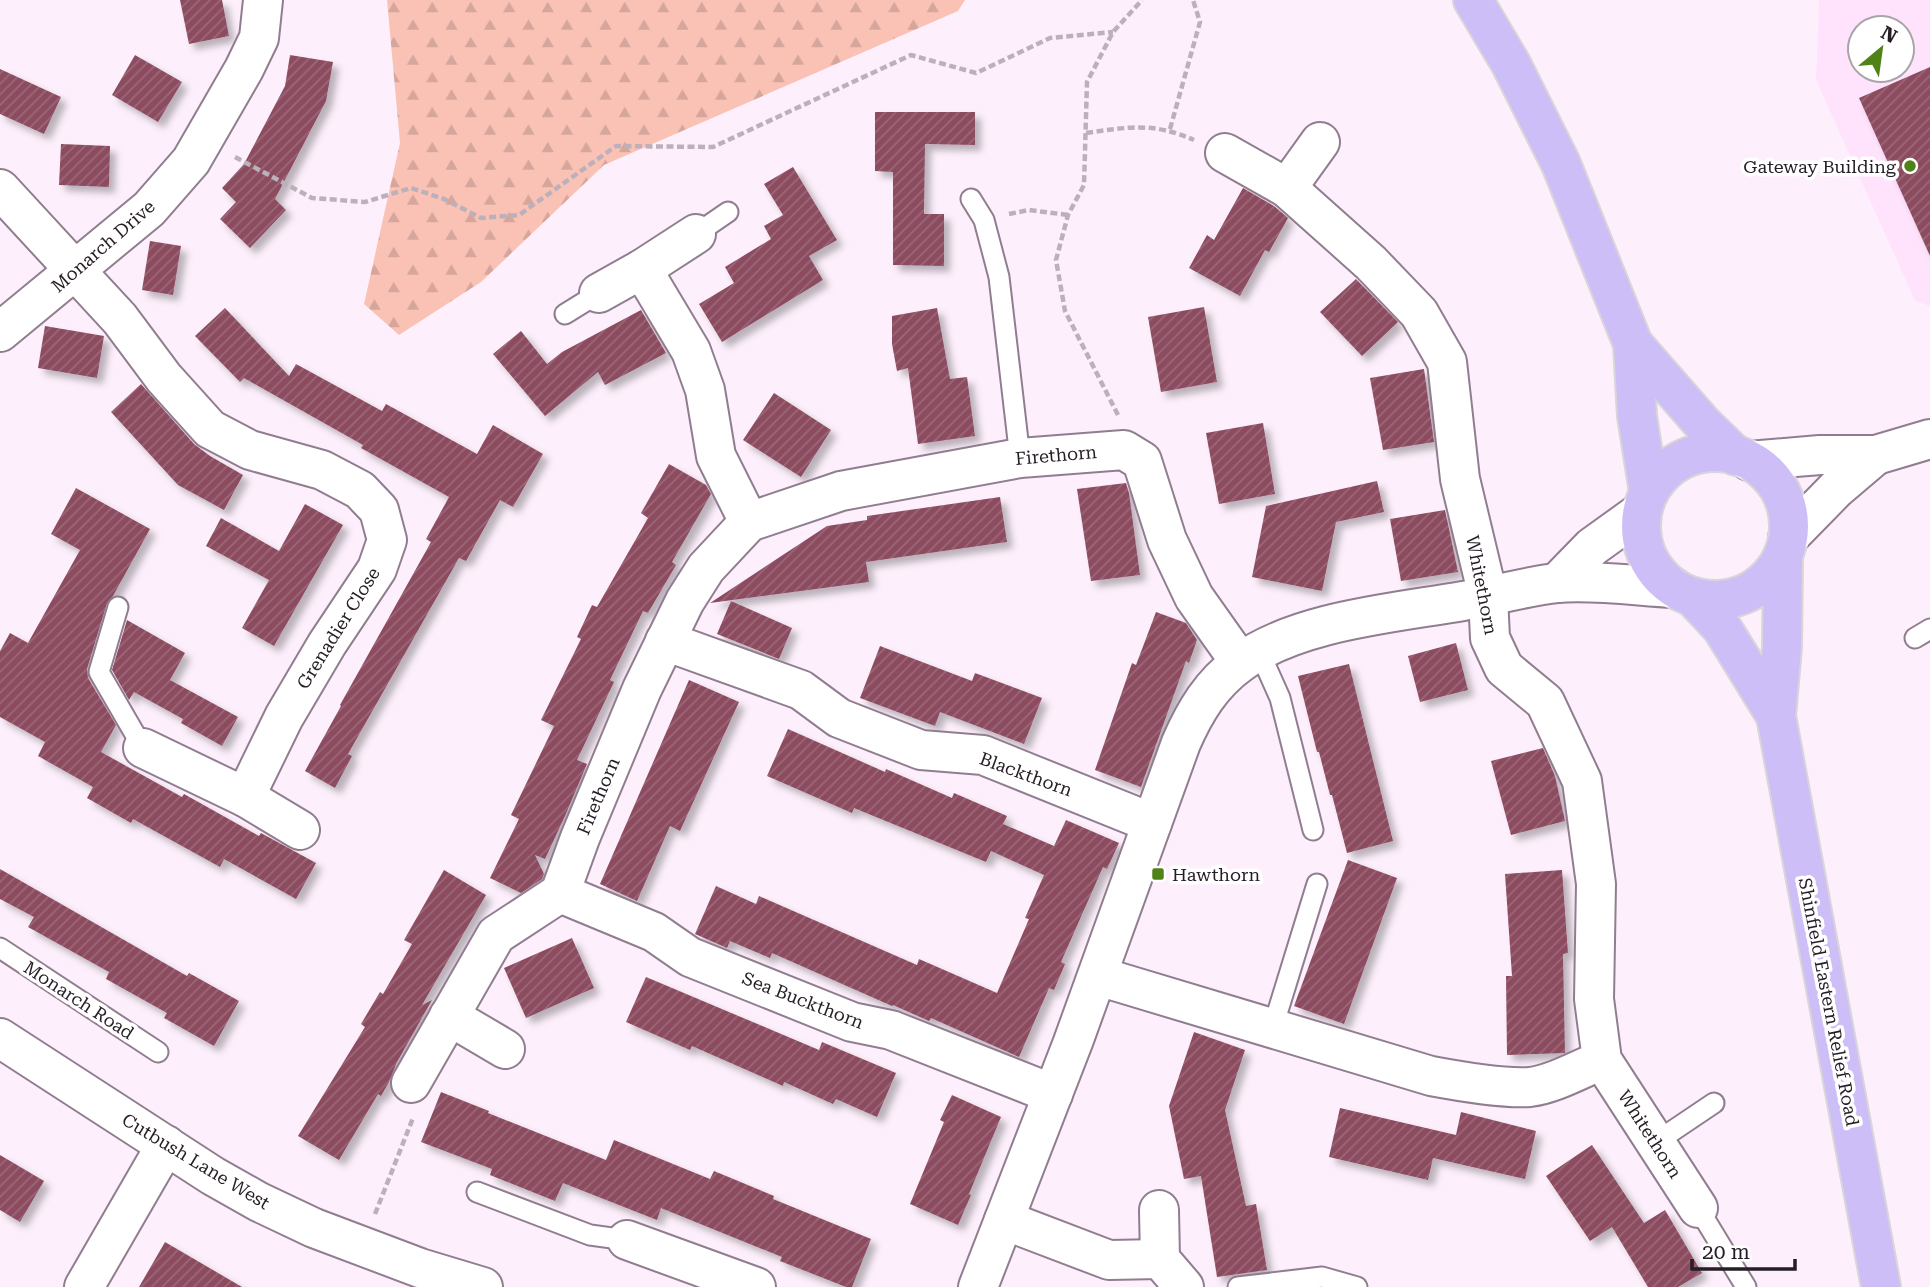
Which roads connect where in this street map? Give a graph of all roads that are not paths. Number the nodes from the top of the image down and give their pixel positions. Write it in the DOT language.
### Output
graph roads {
  1 [pos="263,0"];
  2 [pos="1473,0"];
  3 [pos="1320,142"];
  4 [pos="1225,153"];
  5 [pos="0,188"];
  6 [pos="1287,188"];
  7 [pos="971,199"];
  8 [pos="728,212"];
  9 [pos="696,234"];
  10 [pos="642,269"];
  11 [pos="76,271"];
  12 [pos="599,293"];
  13 [pos="565,314"];
  14 [pos="0,332"];
  15 [pos="1633,344"];
  16 [pos="1930,439"];
  17 [pos="1876,456"];
  18 [pos="1020,457"];
  19 [pos="1742,458"];
  20 [pos="1646,502"];
  21 [pos="749,523"];
  22 [pos="1786,547"];
  23 [pos="1557,583"];
  24 [pos="1684,593"];
  25 [pos="1488,596"];
  26 [pos="117,607"];
  27 [pos="665,641"];
  28 [pos="1249,656"];
  29 [pos="1776,716"];
  30 [pos="144,748"];
  31 [pos="245,797"];
  32 [pos="1152,823"];
  33 [pos="300,830"];
  34 [pos="1313,830"];
  35 [pos="1317,884"];
  36 [pos="560,893"];
  37 [pos="0,948"];
  38 [pos="1098,976"];
  39 [pos="449,1016"];
  40 [pos="1272,1030"];
  41 [pos="0,1038"];
  42 [pos="505,1049"];
  43 [pos="158,1052"];
  44 [pos="1602,1060"];
  45 [pos="411,1083"];
  46 [pos="1053,1094"];
  47 [pos="1714,1103"];
  48 [pos="1656,1142"];
  49 [pos="166,1146"];
  50 [pos="477,1192"];
  51 [pos="1698,1208"];
  52 [pos="1159,1210"];
  53 [pos="1003,1220"];
  54 [pos="627,1240"];
  55 [pos="1172,1273"];
  56 [pos="679,1274"];
  57 [pos="84,1287"];
  58 [pos="483,1287"];
  59 [pos="756,1287"];
  60 [pos="978,1287"];
  61 [pos="1238,1287"];
  62 [pos="1357,1287"];
  63 [pos="1746,1287"];
  64 [pos="1881,1287"];
  1 -- 11 [label="street, Monarch Drive"];
  2 -- 15 [label="main road"];
  3 -- 6 [label="street"];
  4 -- 6 [label="street, Whitethorn"];
  5 -- 11 [label="street, Grenadier Close"];
  6 -- 25 [label="street, Whitethorn"];
  7 -- 18 [label="lane"];
  8 -- 9 [label="lane"];
  9 -- 10 [label="street"];
  10 -- 12 [label="street"];
  10 -- 21 [label="street"];
  11 -- 14 [label="street, Monarch Drive"];
  11 -- 31 [label="street, Grenadier Close"];
  12 -- 13 [label="lane"];
  15 -- 19 [label="main road"];
  15 -- 20 [label="main road"];
  16 -- 17 [label="street"];
  17 -- 19 [label="street"];
  17 -- 22 [label="street"];
  18 -- 21 [label="street, Firethorn"];
  18 -- 28 [label="street, Firethorn"];
  19 -- 20 [label="main road"];
  19 -- 22 [label="main road"];
  20 -- 23 [label="street"];
  20 -- 24 [label="main road"];
  21 -- 27 [label="street, Firethorn"];
  22 -- 24 [label="main road"];
  22 -- 29 [label="main road, Shinfield Eastern Relief Road"];
  23 -- 24 [label="street"];
  23 -- 25 [label="street"];
  24 -- 29 [label="main road, Shinfield Eastern Relief Road"];
  25 -- 28 [label="street"];
  25 -- 44 [label="street, Whitethorn"];
  26 -- 30 [label="lane"];
  27 -- 32 [label="street, Blackthorn"];
  27 -- 36 [label="street, Firethorn"];
  28 -- 32 [label="street"];
  28 -- 34 [label="lane"];
  29 -- 64 [label="main road, Shinfield Eastern Relief Road"];
  30 -- 31 [label="street"];
  31 -- 33 [label="street"];
  32 -- 38 [label="street"];
  35 -- 40 [label="lane"];
  36 -- 39 [label="street"];
  36 -- 46 [label="street, Sea Buckthorn"];
  37 -- 43 [label="lane, Monarch Road"];
  38 -- 40 [label="street"];
  38 -- 46 [label="street"];
  39 -- 42 [label="street"];
  39 -- 45 [label="street"];
  40 -- 44 [label="street"];
  41 -- 49 [label="street, Cutbush Lane West"];
  44 -- 48 [label="street, Whitethorn"];
  46 -- 53 [label="street"];
  47 -- 48 [label="lane"];
  48 -- 51 [label="street, Whitethorn"];
  49 -- 57 [label="street"];
  49 -- 58 [label="street, Cutbush Lane West"];
  50 -- 54 [label="lane"];
  51 -- 63 [label="lane"];
  52 -- 55 [label="street"];
  53 -- 55 [label="street"];
  53 -- 60 [label="street"];
  54 -- 56 [label="street"];
  56 -- 59 [label="street"];
  61 -- 62 [label="lane"];
}
